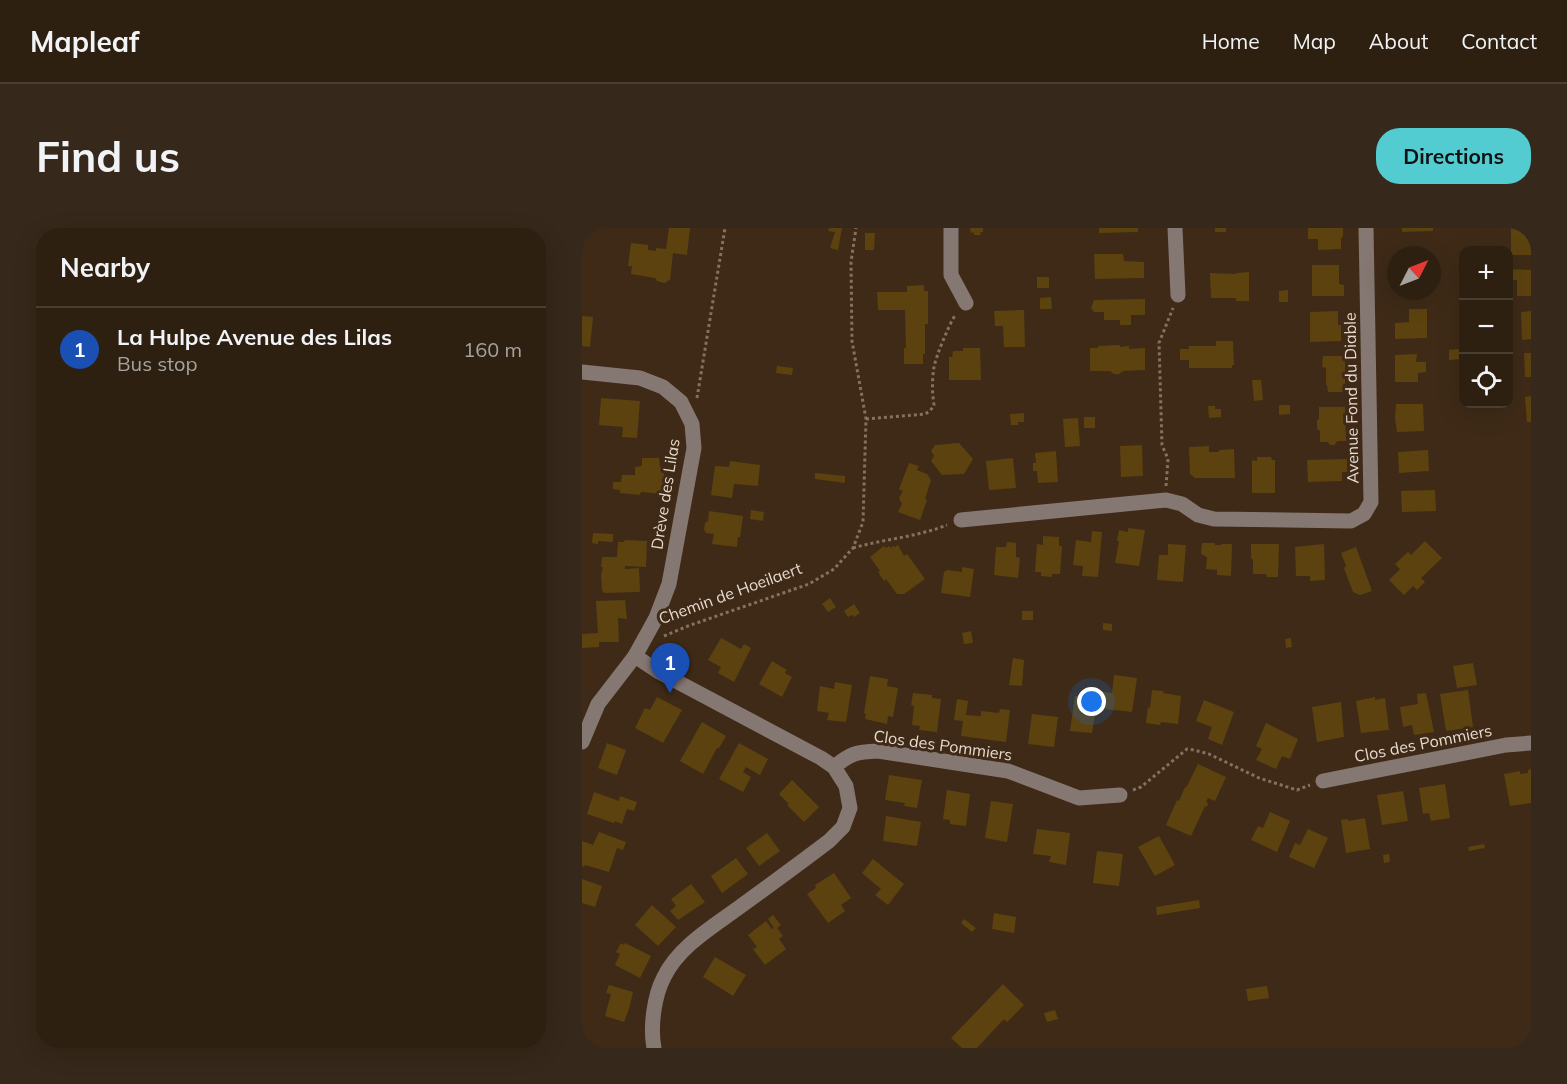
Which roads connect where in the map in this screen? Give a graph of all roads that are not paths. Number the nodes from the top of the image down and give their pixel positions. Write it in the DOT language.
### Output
graph roads {
  1 [pos="951,228"];
  2 [pos="1175,228"];
  3 [pos="1366,228"];
  4 [pos="1178,295"];
  5 [pos="966,303"];
  6 [pos="582,372"];
  7 [pos="961,520"];
  8 [pos="635,656"];
  9 [pos="582,742"];
  10 [pos="1531,743"];
  11 [pos="834,767"];
  12 [pos="1323,781"];
  13 [pos="1120,795"];
  14 [pos="654,1048"];
  1 -- 5 [label="street"];
  2 -- 4 [label="street"];
  3 -- 7 [label="street, Avenue Fond du Diable"];
  6 -- 8 [label="street, Drève des Lilas"];
  8 -- 9 [label="street"];
  8 -- 11 [label="street"];
  10 -- 12 [label="street, Clos des Pommiers"];
  11 -- 13 [label="street, Clos des Pommiers"];
  11 -- 14 [label="street"];
}
